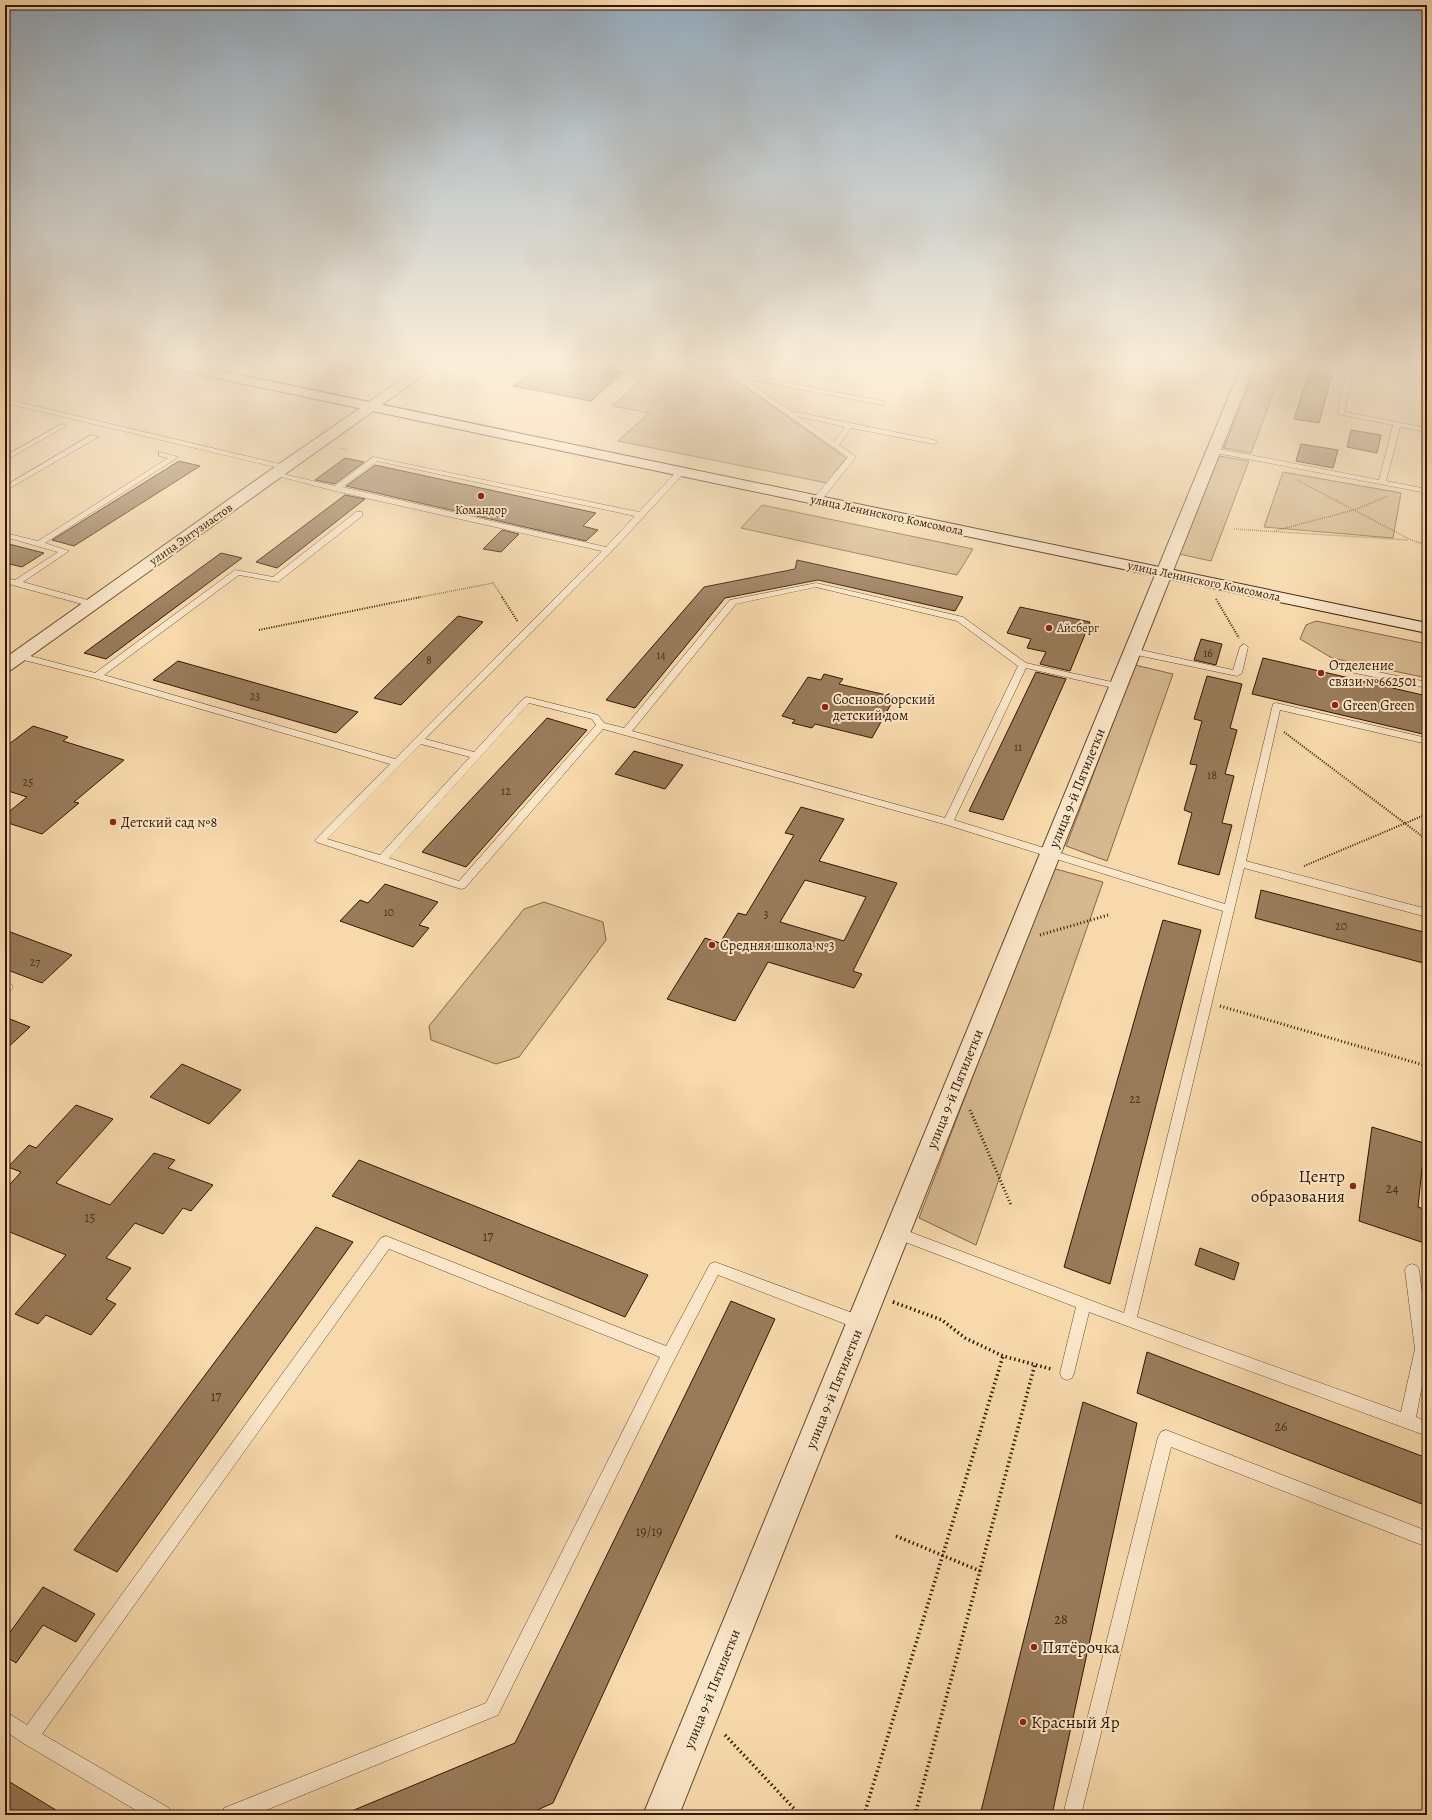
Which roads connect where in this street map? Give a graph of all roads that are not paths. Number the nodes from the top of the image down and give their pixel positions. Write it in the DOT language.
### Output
graph roads {
  1 [pos="26,447"];
  2 [pos="77,447"];
  3 [pos="185,447"];
  4 [pos="314,447"];
  5 [pos="561,447"];
  6 [pos="836,447"];
  7 [pos="1215,447"];
  8 [pos="1391,447"];
  9 [pos="1214,450"];
  10 [pos="162,454"];
  11 [pos="5,459"];
  12 [pos="279,471"];
  13 [pos="681,472"];
  14 [pos="1382,482"];
  15 [pos="5,489"];
  16 [pos="335,489"];
  17 [pos="1427,491"];
  18 [pos="817,500"];
  19 [pos="359,514"];
  20 [pos="641,515"];
  21 [pos="5,535"];
  22 [pos="39,544"];
  23 [pos="608,550"];
  24 [pos="1164,573"];
  25 [pos="5,580"];
  26 [pos="16,583"];
  27 [pos="92,604"];
  28 [pos="1427,628"];
  29 [pos="1244,647"];
  30 [pos="1132,651"];
  31 [pos="19,656"];
  32 [pos="1024,665"];
  33 [pos="5,666"];
  34 [pos="1339,667"];
  35 [pos="97,676"];
  36 [pos="1427,684"];
  37 [pos="1118,686"];
  38 [pos="601,725"];
  39 [pos="626,732"];
  40 [pos="418,740"];
  41 [pos="1427,741"];
  42 [pos="476,756"];
  43 [pos="395,762"];
  44 [pos="948,822"];
  45 [pos="1050,855"];
  46 [pos="382,860"];
  47 [pos="1240,863"];
  48 [pos="1228,910"];
  49 [pos="1427,913"];
  50 [pos="897,1233"];
  51 [pos="1412,1270"];
  52 [pos="1084,1304"];
  53 [pos="1129,1321"];
  54 [pos="861,1323"];
  55 [pos="1424,1350"];
  56 [pos="669,1354"];
  57 [pos="1067,1373"];
  58 [pos="1407,1422"];
  59 [pos="1427,1429"];
  60 [pos="1427,1539"];
  61 [pos="5,1720"];
  62 [pos="29,1737"];
  63 [pos="162,1815"];
  64 [pos="231,1815"];
  65 [pos="661,1815"];
  66 [pos="1072,1815"];
  1 -- 11 [label="lane"];
  2 -- 15 [label="lane"];
  3 -- 12 [label="lane"];
  4 -- 12 [label="street, улица Энтузиастов"];
  5 -- 13 [label="street, улица Ленинского Комсомола"];
  6 -- 18 [label="lane"];
  7 -- 9 [label="street, улица 9-й Пятилетки"];
  8 -- 14 [label="lane"];
  9 -- 14 [label="lane"];
  9 -- 24 [label="street, улица 9-й Пятилетки"];
  10 -- 22 [label="lane"];
  12 -- 16 [label="lane"];
  12 -- 27 [label="street, улица Энтузиастов"];
  13 -- 18 [label="street, улица Ленинского Комсомола"];
  13 -- 20 [label="lane"];
  14 -- 17 [label="lane"];
  16 -- 20 [label="lane"];
  16 -- 23 [label="lane"];
  18 -- 24 [label="street, улица Ленинского Комсомола"];
  19 -- 35 [label="lane"];
  20 -- 23 [label="lane"];
  21 -- 22 [label="lane"];
  22 -- 26 [label="lane"];
  23 -- 40 [label="lane"];
  24 -- 28 [label="street, улица Ленинского Комсомола"];
  24 -- 30 [label="street, улица 9-й Пятилетки"];
  25 -- 26 [label="lane"];
  26 -- 27 [label="lane"];
  27 -- 31 [label="street, улица Энтузиастов"];
  29 -- 30 [label="lane"];
  30 -- 37 [label="street, улица 9-й Пятилетки"];
  31 -- 33 [label="street, улица Энтузиастов"];
  31 -- 35 [label="lane"];
  32 -- 37 [label="lane"];
  32 -- 39 [label="lane"];
  32 -- 44 [label="lane"];
  34 -- 36 [label="lane"];
  35 -- 43 [label="lane"];
  37 -- 45 [label="street, улица 9-й Пятилетки"];
  38 -- 39 [label="lane"];
  38 -- 42 [label="lane"];
  38 -- 46 [label="lane"];
  39 -- 44 [label="lane"];
  40 -- 42 [label="lane"];
  40 -- 43 [label="lane"];
  41 -- 47 [label="lane"];
  42 -- 46 [label="lane"];
  43 -- 46 [label="lane"];
  44 -- 45 [label="lane"];
  45 -- 48 [label="lane"];
  45 -- 50 [label="street, улица 9-й Пятилетки"];
  47 -- 48 [label="lane"];
  47 -- 49 [label="lane"];
  48 -- 53 [label="lane"];
  50 -- 52 [label="lane"];
  50 -- 54 [label="street, улица 9-й Пятилетки"];
  51 -- 55 [label="lane"];
  52 -- 53 [label="lane"];
  52 -- 57 [label="lane"];
  53 -- 58 [label="lane"];
  54 -- 56 [label="lane"];
  54 -- 65 [label="street, улица 9-й Пятилетки"];
  55 -- 58 [label="lane"];
  56 -- 62 [label="lane"];
  56 -- 64 [label="lane"];
  58 -- 59 [label="lane"];
  60 -- 66 [label="lane"];
  61 -- 62 [label="lane"];
  62 -- 63 [label="lane"];
}
